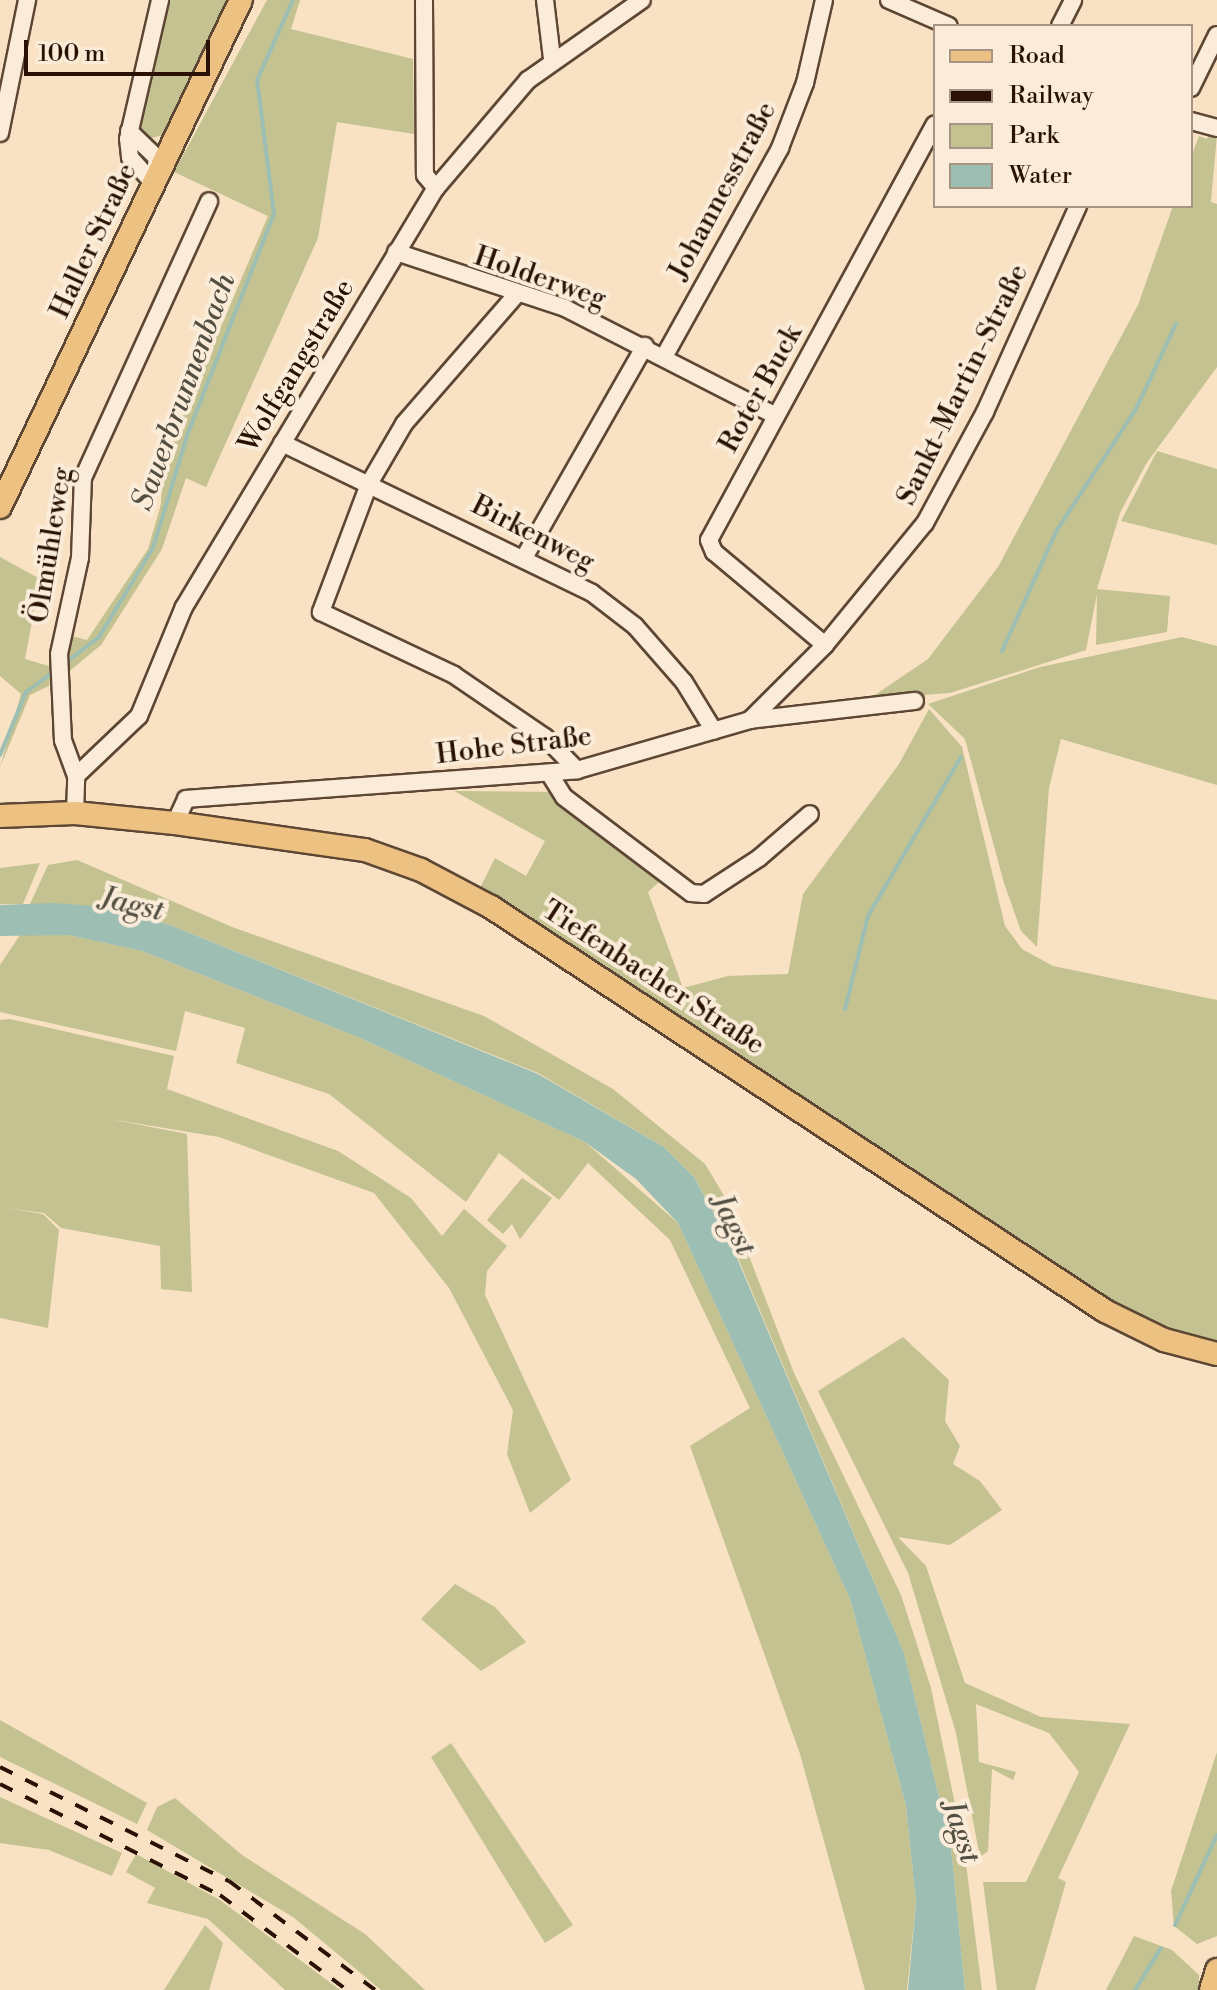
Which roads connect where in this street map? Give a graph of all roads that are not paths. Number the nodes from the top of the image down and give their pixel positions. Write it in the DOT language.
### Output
graph roads {
  1 [pos="27,0"];
  2 [pos="160,0"];
  3 [pos="241,0"];
  4 [pos="424,0"];
  5 [pos="545,0"];
  6 [pos="642,0"];
  7 [pos="824,0"];
  8 [pos="889,0"];
  9 [pos="1073,0"];
  10 [pos="944,24"];
  11 [pos="1061,24"];
  12 [pos="1217,35"];
  13 [pos="552,59"];
  14 [pos="1193,84"];
  15 [pos="1193,122"];
  16 [pos="933,128"];
  17 [pos="1217,128"];
  18 [pos="129,131"];
  19 [pos="0,133"];
  20 [pos="174,141"];
  21 [pos="143,146"];
  22 [pos="157,177"];
  23 [pos="436,188"];
  24 [pos="209,201"];
  25 [pos="1077,208"];
  26 [pos="396,252"];
  27 [pos="516,295"];
  28 [pos="645,346"];
  29 [pos="665,355"];
  30 [pos="776,416"];
  31 [pos="282,443"];
  32 [pos="369,484"];
  33 [pos="0,507"];
  34 [pos="525,556"];
  35 [pos="825,645"];
  36 [pos="915,701"];
  37 [pos="750,720"];
  38 [pos="714,731"];
  39 [pos="577,770"];
  40 [pos="549,773"];
  41 [pos="76,776"];
  42 [pos="75,813"];
  43 [pos="810,814"];
  44 [pos="0,816"];
  45 [pos="175,823"];
  46 [pos="1217,1354"];
  47 [pos="1217,1970"];
  48 [pos="1211,1990"];
  1 -- 19 [label="street"];
  2 -- 18 [label="street"];
  3 -- 20 [label="main road, Haller Straße"];
  4 -- 23 [label="street"];
  5 -- 13 [label="street"];
  6 -- 13 [label="street, Wolfgangstraße"];
  7 -- 29 [label="street, Johannesstraße"];
  8 -- 10 [label="street"];
  9 -- 11 [label="street"];
  12 -- 14 [label="street"];
  13 -- 23 [label="street, Wolfgangstraße"];
  15 -- 17 [label="street"];
  16 -- 30 [label="street, Roter Buck"];
  18 -- 21 [label="street"];
  18 -- 22 [label="street"];
  20 -- 21 [label="street"];
  20 -- 22 [label="main road, Haller Straße"];
  21 -- 22 [label="street"];
  22 -- 33 [label="main road, Haller Straße"];
  23 -- 26 [label="street, Wolfgangstraße"];
  24 -- 41 [label="street, Ölmühleweg"];
  25 -- 35 [label="street, Sankt-Martin-Straße"];
  26 -- 27 [label="street, Holderweg"];
  26 -- 31 [label="street, Wolfgangstraße"];
  27 -- 28 [label="street, Holderweg"];
  27 -- 32 [label="street"];
  28 -- 29 [label="street, Holderweg"];
  28 -- 34 [label="street"];
  29 -- 30 [label="street, Holderweg"];
  30 -- 35 [label="street, Roter Buck"];
  31 -- 32 [label="street, Birkenweg"];
  31 -- 41 [label="street, Wolfgangstraße"];
  32 -- 34 [label="street, Birkenweg"];
  32 -- 39 [label="street"];
  34 -- 38 [label="street, Birkenweg"];
  35 -- 37 [label="street, Sankt-Martin-Straße"];
  36 -- 37 [label="street, Hohe Straße"];
  37 -- 38 [label="street, Hohe Straße"];
  38 -- 39 [label="street, Hohe Straße"];
  39 -- 40 [label="street, Hohe Straße"];
  40 -- 43 [label="street"];
  40 -- 45 [label="street, Hohe Straße"];
  41 -- 42 [label="street"];
  42 -- 44 [label="main road, Tiefenbacher Straße"];
  42 -- 45 [label="main road, Tiefenbacher Straße"];
  45 -- 46 [label="main road, Tiefenbacher Straße"];
  47 -- 48 [label="main road"];
}
